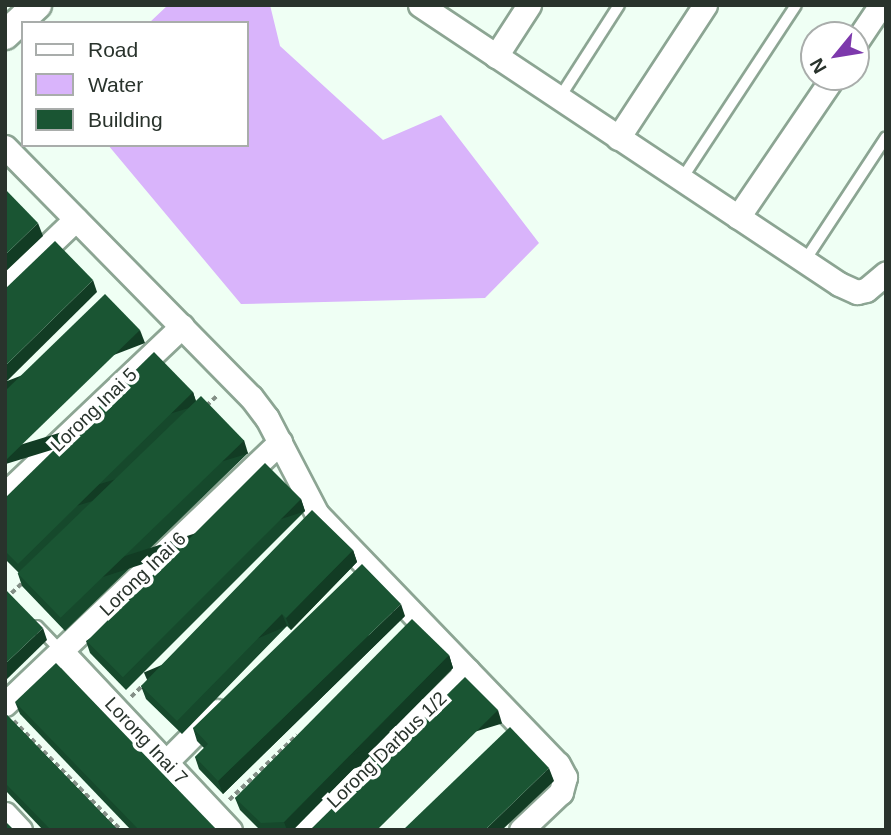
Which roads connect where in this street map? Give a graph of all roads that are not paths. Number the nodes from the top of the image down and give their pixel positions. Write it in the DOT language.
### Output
graph roads {
  1 [pos="37,5"];
  2 [pos="529,5"];
  3 [pos="619,5"];
  4 [pos="705,5"];
  5 [pos="796,5"];
  6 [pos="432,9"];
  7 [pos="5,35"];
  8 [pos="496,56"];
  9 [pos="824,91"];
  10 [pos="560,97"];
  11 [pos="886,137"];
  12 [pos="618,138"];
  13 [pos="5,147"];
  14 [pos="681,180"];
  15 [pos="738,217"];
  16 [pos="76,219"];
  17 [pos="804,262"];
  18 [pos="886,272"];
  19 [pos="5,287"];
  20 [pos="182,326"];
  21 [pos="280,442"];
  22 [pos="5,494"];
  23 [pos="367,564"];
  24 [pos="348,583"];
  25 [pos="26,615"];
  26 [pos="62,652"];
  27 [pos="468,670"];
  28 [pos="233,696"];
  29 [pos="5,704"];
  30 [pos="166,762"];
  31 [pos="5,814"];
  32 [pos="223,822"];
  33 [pos="20,830"];
  34 [pos="305,830"];
  35 [pos="521,830"];
  1 -- 7 [label="street"];
  2 -- 8 [label="street"];
  3 -- 10 [label="lane"];
  4 -- 12 [label="street"];
  5 -- 14 [label="lane"];
  6 -- 8 [label="street"];
  8 -- 10 [label="street"];
  9 -- 15 [label="street"];
  10 -- 12 [label="street"];
  11 -- 17 [label="lane"];
  12 -- 14 [label="street"];
  13 -- 16 [label="street"];
  14 -- 15 [label="street"];
  15 -- 17 [label="street"];
  16 -- 19 [label="street"];
  16 -- 20 [label="street"];
  17 -- 18 [label="street"];
  20 -- 21 [label="street"];
  20 -- 22 [label="street, Lorong Inai 5"];
  21 -- 23 [label="street"];
  21 -- 26 [label="street, Lorong Inai 6"];
  23 -- 24 [label="street"];
  23 -- 27 [label="street"];
  25 -- 26 [label="lane"];
  26 -- 29 [label="street, Lorong Inai 6"];
  26 -- 30 [label="street, Lorong Inai 7"];
  27 -- 34 [label="street, Lorong Darbus 1/2"];
  27 -- 35 [label="street"];
  28 -- 30 [label="street"];
  30 -- 32 [label="street, Lorong Inai 7"];
  31 -- 33 [label="street"];
}
